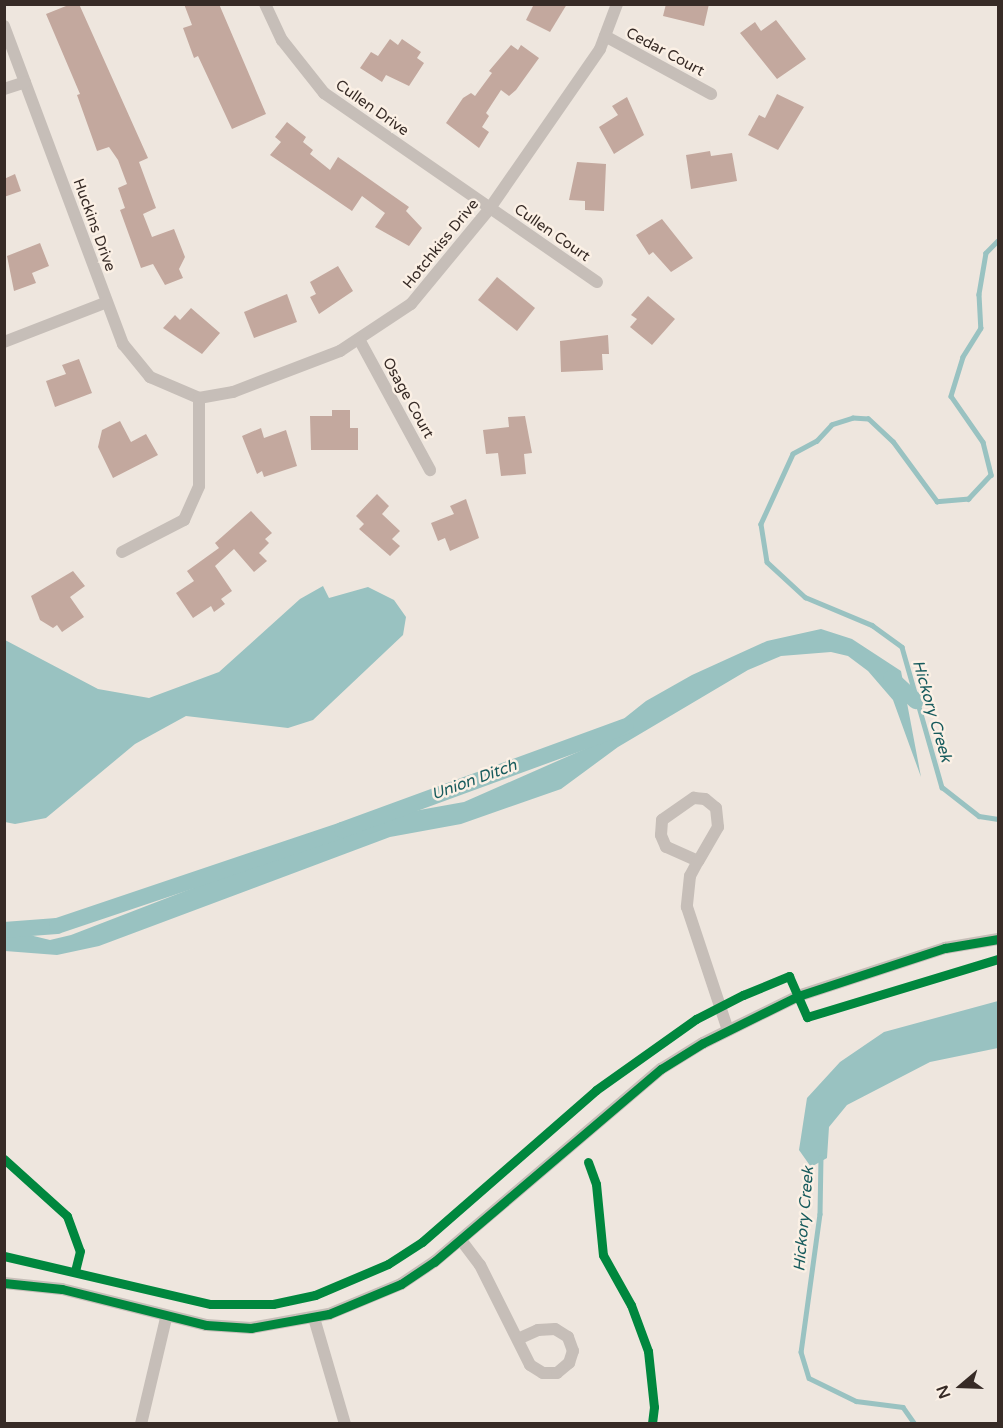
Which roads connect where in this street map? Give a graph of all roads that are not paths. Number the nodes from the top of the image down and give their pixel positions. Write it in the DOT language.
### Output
graph roads {
  1 [pos="265,4"];
  2 [pos="617,4"];
  3 [pos="4,26"];
  4 [pos="605,36"];
  5 [pos="25,82"];
  6 [pos="4,89"];
  7 [pos="711,94"];
  8 [pos="490,208"];
  9 [pos="597,282"];
  10 [pos="107,302"];
  11 [pos="360,341"];
  12 [pos="4,342"];
  13 [pos="199,398"];
  14 [pos="430,470"];
  15 [pos="122,552"];
  16 [pos="698,861"];
  17 [pos="999,939"];
  18 [pos="728,1030"];
  19 [pos="461,1240"];
  20 [pos="4,1283"];
  21 [pos="166,1318"];
  22 [pos="314,1318"];
  23 [pos="518,1339"];
  24 [pos="141,1424"];
  25 [pos="345,1424"];
  1 -- 8 [label="street, Cullen Drive"];
  2 -- 4 [label="street, Hotchkiss Drive"];
  3 -- 5 [label="street, Huckins Drive"];
  4 -- 7 [label="street, Cedar Court"];
  4 -- 8 [label="street, Hotchkiss Drive"];
  5 -- 6 [label="street"];
  5 -- 10 [label="street, Huckins Drive"];
  8 -- 9 [label="street, Cullen Court"];
  8 -- 11 [label="street, Hotchkiss Drive"];
  10 -- 12 [label="street"];
  10 -- 13 [label="street, Huckins Drive"];
  11 -- 13 [label="street, Hotchkiss Drive"];
  11 -- 14 [label="street, Osage Court"];
  13 -- 15 [label="street"];
  16 -- 16 [label="street"];
  16 -- 18 [label="street"];
  17 -- 18 [label="street"];
  18 -- 19 [label="street"];
  19 -- 22 [label="street"];
  19 -- 23 [label="street"];
  20 -- 21 [label="street"];
  21 -- 22 [label="street"];
  21 -- 24 [label="street"];
  22 -- 25 [label="street"];
  23 -- 23 [label="street"];
}
